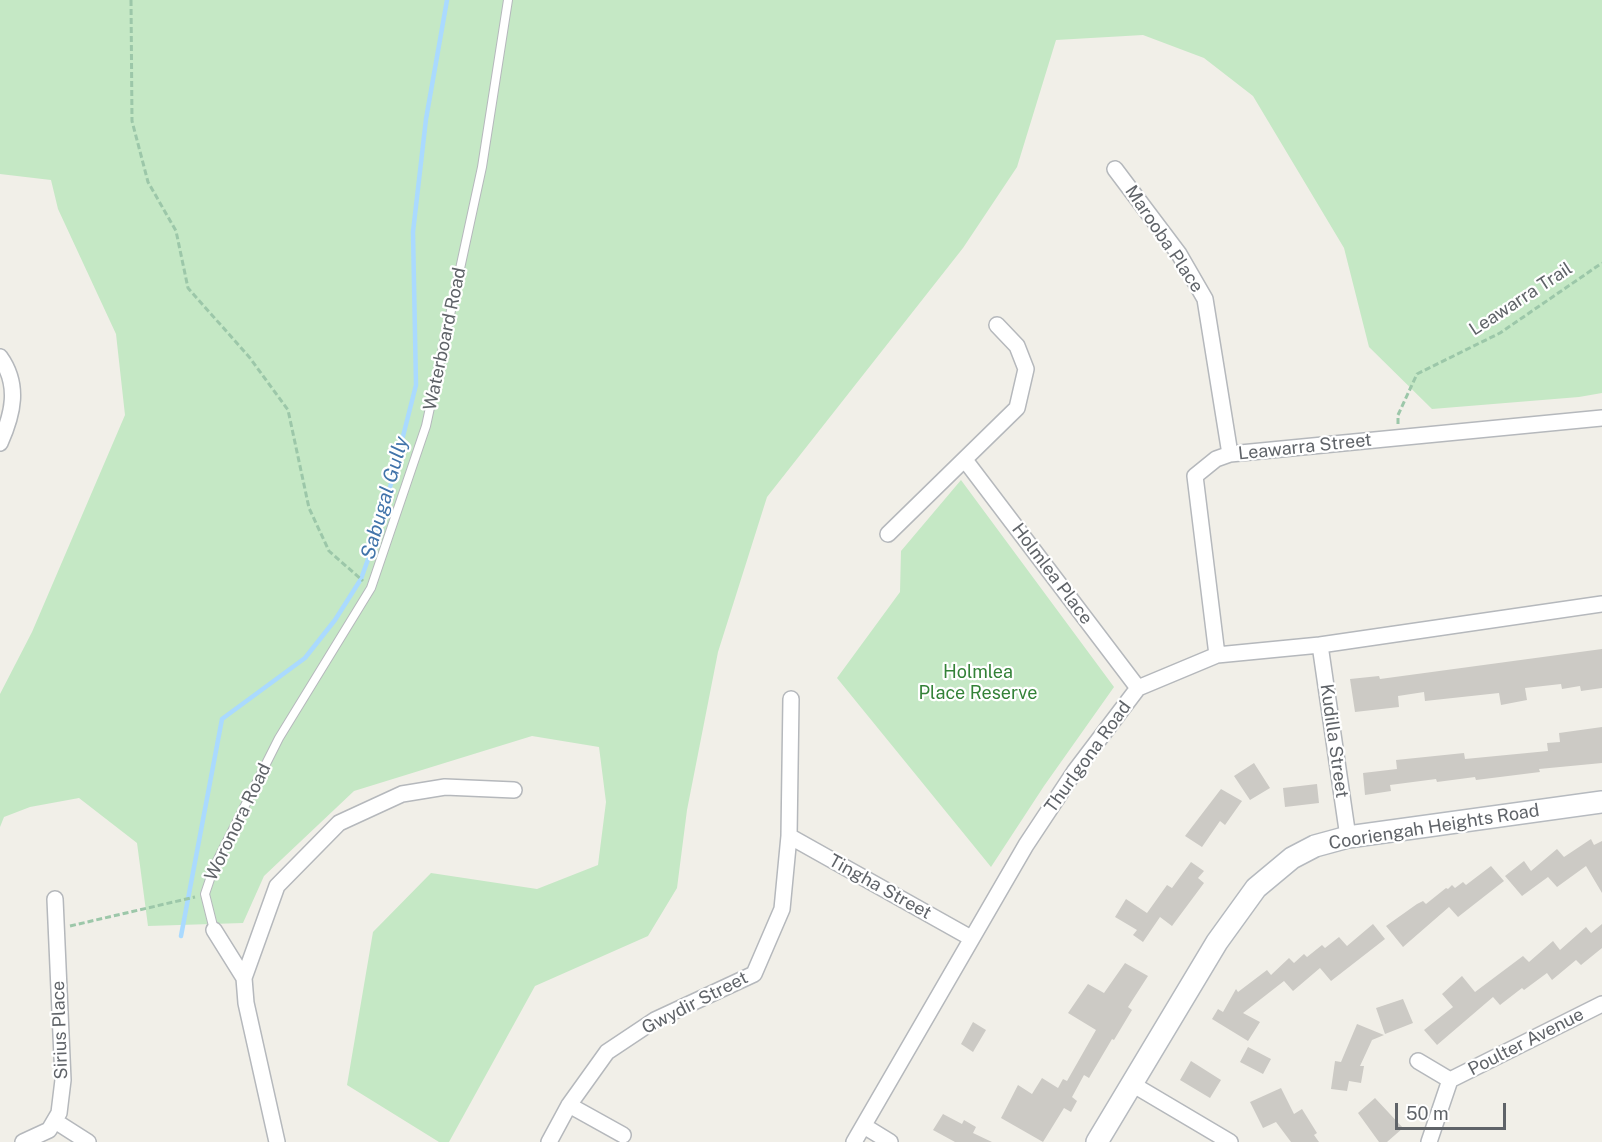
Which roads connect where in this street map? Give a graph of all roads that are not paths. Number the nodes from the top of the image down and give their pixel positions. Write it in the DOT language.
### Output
graph roads {
  1 [pos="508,0"];
  2 [pos="1115,169"];
  3 [pos="998,325"];
  4 [pos="0,357"];
  5 [pos="1602,418"];
  6 [pos="0,443"];
  7 [pos="1230,454"];
  8 [pos="965,460"];
  9 [pos="888,534"];
  10 [pos="371,588"];
  11 [pos="1602,604"];
  12 [pos="1320,645"];
  13 [pos="1217,655"];
  14 [pos="1138,688"];
  15 [pos="791,699"];
  16 [pos="514,790"];
  17 [pos="1602,802"];
  18 [pos="789,836"];
  19 [pos="1348,837"];
  20 [pos="55,898"];
  21 [pos="214,930"];
  22 [pos="971,938"];
  23 [pos="244,978"];
  24 [pos="1600,1008"];
  25 [pos="1418,1061"];
  26 [pos="1450,1080"];
  27 [pos="1132,1084"];
  28 [pos="569,1106"];
  29 [pos="55,1121"];
  30 [pos="864,1126"];
  31 [pos="623,1135"];
  32 [pos="23,1142"];
  33 [pos="88,1142"];
  34 [pos="277,1142"];
  35 [pos="549,1142"];
  36 [pos="854,1142"];
  37 [pos="890,1142"];
  38 [pos="1097,1142"];
  39 [pos="1230,1142"];
  40 [pos="1429,1142"];
  1 -- 10 [label="lane, Waterboard Road"];
  2 -- 7 [label="street, Marooba Place"];
  3 -- 8 [label="street"];
  4 -- 6 [label="street"];
  5 -- 7 [label="street, Leawarra Street"];
  7 -- 13 [label="street, Leawarra Street"];
  8 -- 9 [label="street"];
  8 -- 14 [label="street, Holmlea Place"];
  10 -- 21 [label="lane, Woronora Road"];
  11 -- 12 [label="street, Thurlgona Road"];
  12 -- 13 [label="street, Thurlgona Road"];
  12 -- 19 [label="street, Kudilla Street"];
  13 -- 14 [label="street, Thurlgona Road"];
  14 -- 22 [label="street, Thurlgona Road"];
  15 -- 18 [label="street, Gwydir Street"];
  16 -- 23 [label="street"];
  17 -- 19 [label="street, Cooriengah Heights Road"];
  18 -- 22 [label="street, Tingha Street"];
  18 -- 28 [label="street, Gwydir Street"];
  19 -- 27 [label="street, Cooriengah Heights Road"];
  20 -- 29 [label="street, Sirius Place"];
  21 -- 23 [label="street, Woronora Road"];
  22 -- 30 [label="street, Thurlgona Road"];
  23 -- 34 [label="street, Woronora Road"];
  24 -- 26 [label="street, Poulter Avenue"];
  25 -- 26 [label="street, Poulter Avenue"];
  26 -- 40 [label="street, Poulter Avenue"];
  27 -- 38 [label="street, Cooriengah Heights Road"];
  27 -- 39 [label="street"];
  28 -- 31 [label="street"];
  28 -- 35 [label="street, Gwydir Street"];
  29 -- 32 [label="street"];
  29 -- 33 [label="street"];
  30 -- 36 [label="street, Thurlgona Road"];
  30 -- 37 [label="street"];
}
